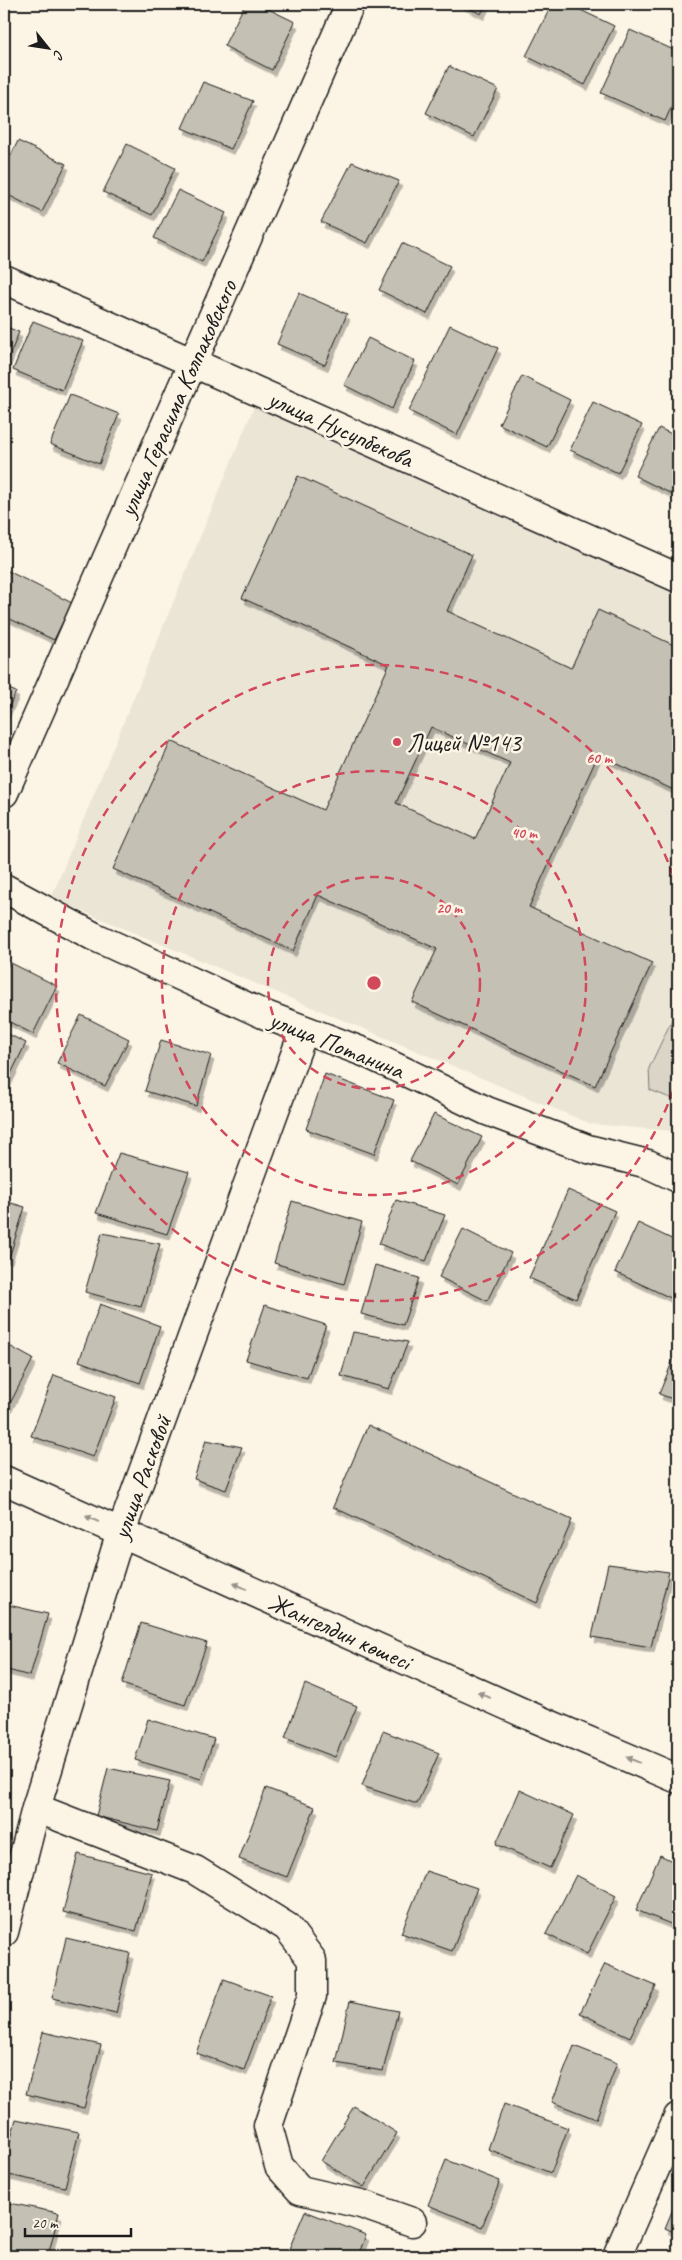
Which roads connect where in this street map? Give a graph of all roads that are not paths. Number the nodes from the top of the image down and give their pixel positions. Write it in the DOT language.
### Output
graph roads {
  1 [pos="350,4"];
  2 [pos="4,279"];
  3 [pos="192,362"];
  4 [pos="678,578"];
  5 [pos="4,793"];
  6 [pos="4,888"];
  7 [pos="304,1030"];
  8 [pos="678,1178"];
  9 [pos="4,1480"];
  10 [pos="121,1532"];
  11 [pos="678,1779"];
  12 [pos="36,1808"];
  13 [pos="4,1932"];
  14 [pos="678,2116"];
  15 [pos="412,2222"];
  16 [pos="617,2256"];
  1 -- 3 [label="street, улица Герасима Колпаковского"];
  2 -- 3 [label="street, улица Нусупбекова"];
  3 -- 4 [label="street, улица Нусупбекова"];
  3 -- 5 [label="street, улица Герасима Колпаковского"];
  6 -- 7 [label="street, улица Потанина"];
  7 -- 8 [label="street, улица Потанина"];
  7 -- 10 [label="street, улица Расковой"];
  10 -- 9 [label="street, Жангелдин көшесі, one-way"];
  11 -- 10 [label="street, Жангелдин көшесі, one-way"];
  10 -- 12 [label="street, улица Расковой"];
  12 -- 13 [label="street, улица Расковой"];
  12 -- 15 [label="street"];
  14 -- 16 [label="street"];
}
